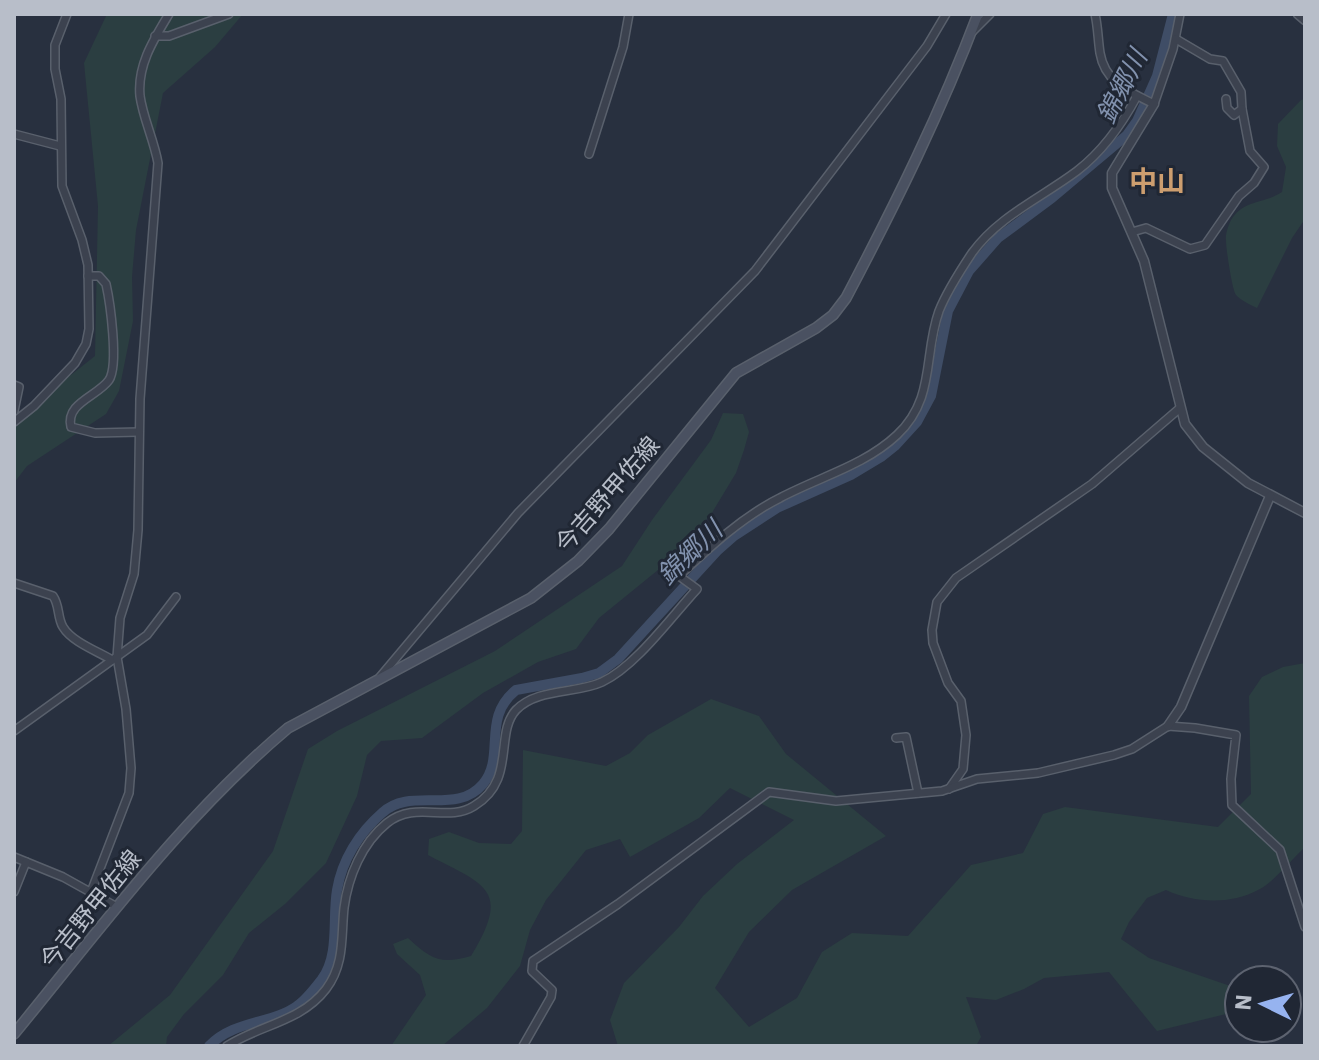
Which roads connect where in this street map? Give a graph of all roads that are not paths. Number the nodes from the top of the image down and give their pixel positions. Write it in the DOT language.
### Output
graph roads {
  1 [pos="67,14"];
  2 [pos="169,14"];
  3 [pos="229,14"];
  4 [pos="629,14"];
  5 [pos="946,14"];
  6 [pos="978,14"];
  7 [pos="990,14"];
  8 [pos="1095,14"];
  9 [pos="1180,14"];
  10 [pos="1298,14"];
  11 [pos="1305,20"];
  12 [pos="972,32"];
  13 [pos="155,36"];
  14 [pos="1176,39"];
  15 [pos="1137,96"];
  16 [pos="1226,99"];
  17 [pos="1154,104"];
  18 [pos="1242,109"];
  19 [pos="14,134"];
  20 [pos="60,146"];
  21 [pos="589,154"];
  22 [pos="1132,232"];
  23 [pos="88,276"];
  24 [pos="14,385"];
  25 [pos="1180,408"];
  26 [pos="14,411"];
  27 [pos="14,422"];
  28 [pos="139,432"];
  29 [pos="1270,496"];
  30 [pos="1305,513"];
  31 [pos="14,583"];
  32 [pos="176,597"];
  33 [pos="114,658"];
  34 [pos="377,680"];
  35 [pos="1168,726"];
  36 [pos="14,731"];
  37 [pos="896,738"];
  38 [pos="949,789"];
  39 [pos="918,793"];
  40 [pos="14,857"];
  41 [pos="26,862"];
  42 [pos="14,892"];
  43 [pos="91,892"];
  44 [pos="117,907"];
  45 [pos="1305,927"];
  46 [pos="14,1034"];
  47 [pos="227,1046"];
  48 [pos="523,1046"];
  1 -- 20 [label="street"];
  2 -- 13 [label="street"];
  3 -- 13 [label="street"];
  4 -- 21 [label="street"];
  5 -- 34 [label="street"];
  6 -- 12 [label="main road, 今吉野甲佐線"];
  7 -- 12 [label="street"];
  8 -- 15 [label="street"];
  9 -- 14 [label="street"];
  10 -- 11 [label="street"];
  12 -- 34 [label="main road, 今吉野甲佐線"];
  13 -- 28 [label="street"];
  14 -- 17 [label="street"];
  14 -- 18 [label="street"];
  15 -- 17 [label="street"];
  15 -- 47 [label="street"];
  16 -- 18 [label="street"];
  17 -- 22 [label="street"];
  18 -- 22 [label="street"];
  19 -- 20 [label="street"];
  20 -- 23 [label="street"];
  22 -- 25 [label="street"];
  23 -- 27 [label="street"];
  23 -- 28 [label="street"];
  24 -- 26 [label="street"];
  25 -- 29 [label="street"];
  25 -- 38 [label="street"];
  28 -- 33 [label="street"];
  29 -- 30 [label="street"];
  29 -- 35 [label="street"];
  31 -- 33 [label="street"];
  32 -- 33 [label="street"];
  33 -- 36 [label="street"];
  33 -- 43 [label="street"];
  34 -- 44 [label="main road, 今吉野甲佐線"];
  35 -- 38 [label="street"];
  35 -- 45 [label="street"];
  37 -- 39 [label="street"];
  38 -- 39 [label="street"];
  39 -- 48 [label="street"];
  40 -- 41 [label="street"];
  41 -- 42 [label="street"];
  41 -- 43 [label="street"];
  43 -- 44 [label="street"];
  44 -- 46 [label="main road, 今吉野甲佐線"];
}
